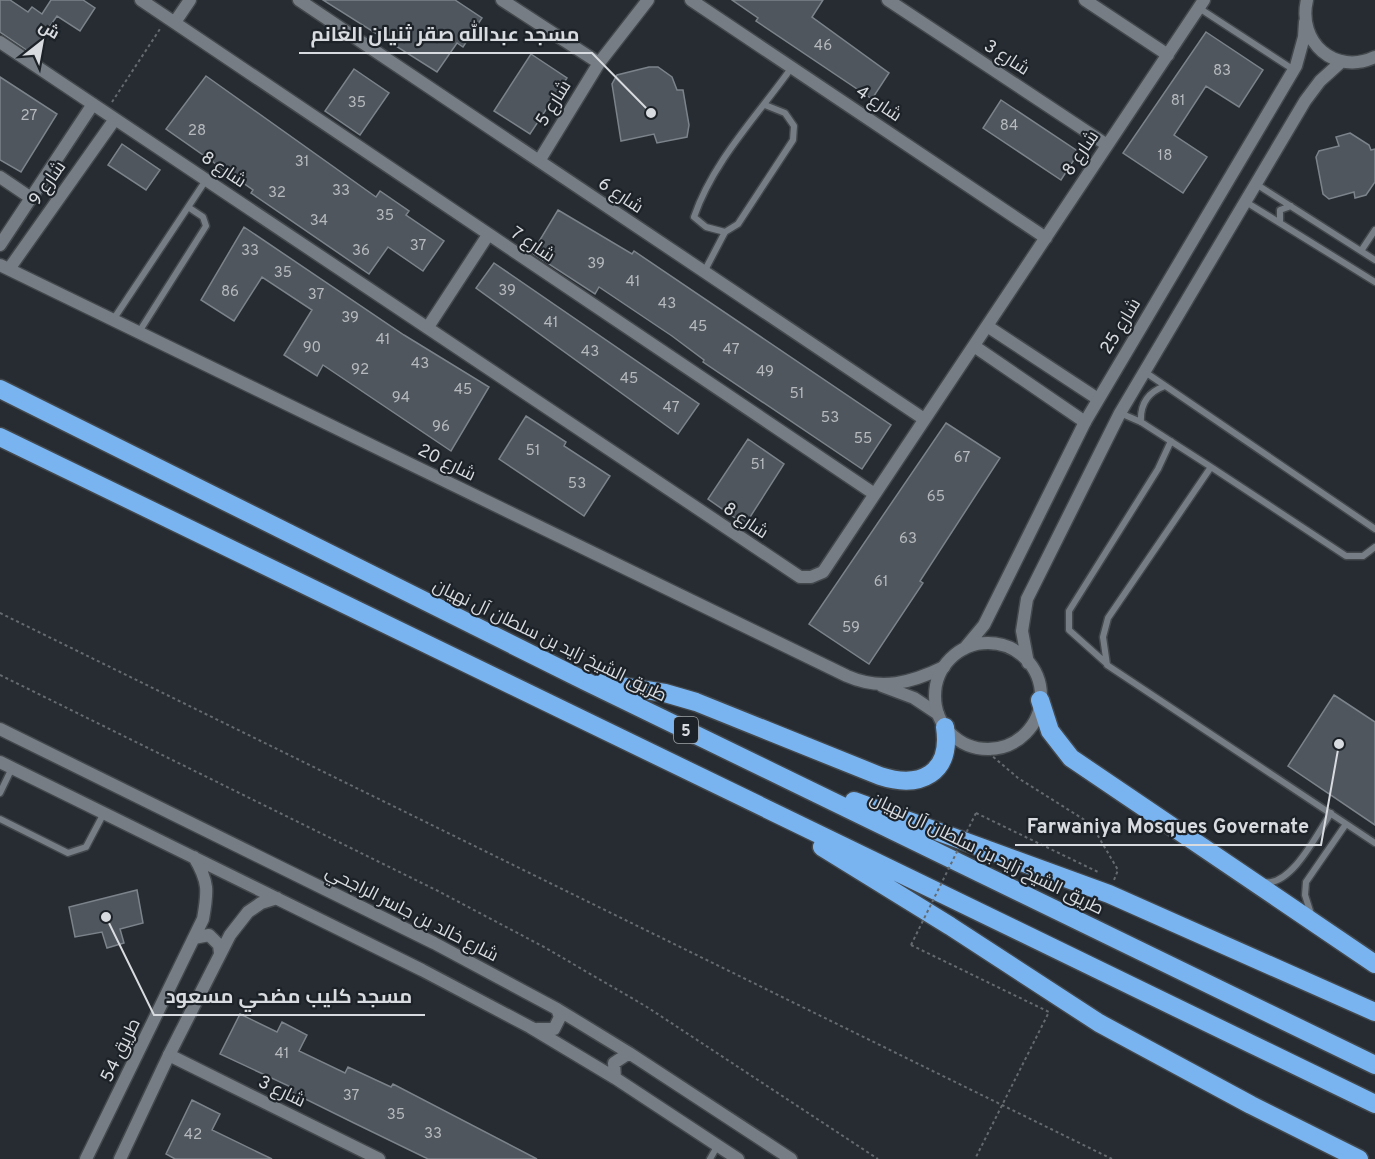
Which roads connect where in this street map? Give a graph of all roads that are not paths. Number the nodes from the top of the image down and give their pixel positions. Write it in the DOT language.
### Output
graph roads {
  1 [pos="141,0"];
  2 [pos="190,0"];
  3 [pos="299,0"];
  4 [pos="502,0"];
  5 [pos="648,0"];
  6 [pos="691,0"];
  7 [pos="888,0"];
  8 [pos="1085,0"];
  9 [pos="1202,4"];
  10 [pos="159,5"];
  11 [pos="1303,8"];
  12 [pos="171,20"];
  13 [pos="0,42"];
  14 [pos="1168,55"];
  15 [pos="1373,60"];
  16 [pos="1341,62"];
  17 [pos="599,63"];
  18 [pos="792,66"];
  19 [pos="1294,70"];
  20 [pos="93,104"];
  21 [pos="765,105"];
  22 [pos="110,115"];
  23 [pos="1107,145"];
  24 [pos="539,161"];
  25 [pos="0,177"];
  26 [pos="206,179"];
  27 [pos="1256,184"];
  28 [pos="31,198"];
  29 [pos="1245,201"];
  30 [pos="1292,206"];
  31 [pos="188,207"];
  32 [pos="1280,222"];
  33 [pos="1375,230"];
  34 [pos="725,232"];
  35 [pos="488,235"];
  36 [pos="1046,238"];
  37 [pos="0,244"];
  38 [pos="1361,251"];
  39 [pos="1375,260"];
  40 [pos="4,267"];
  41 [pos="704,273"];
  42 [pos="1375,282"];
  43 [pos="113,320"];
  44 [pos="987,326"];
  45 [pos="428,327"];
  46 [pos="139,332"];
  47 [pos="974,346"];
  48 [pos="1144,372"];
  49 [pos="1165,386"];
  50 [pos="0,389"];
  51 [pos="1098,399"];
  52 [pos="1120,413"];
  53 [pos="924,419"];
  54 [pos="1084,422"];
  55 [pos="1141,422"];
  56 [pos="0,440"];
  57 [pos="1171,441"];
  58 [pos="1211,467"];
  59 [pos="873,493"];
  60 [pos="1375,529"];
  61 [pos="1375,547"];
  62 [pos="964,649"];
  63 [pos="1028,663"];
  64 [pos="1107,664"];
  65 [pos="944,667"];
  66 [pos="587,682"];
  67 [pos="881,686"];
  68 [pos="1040,700"];
  69 [pos="941,721"];
  70 [pos="0,729"];
  71 [pos="0,762"];
  72 [pos="12,768"];
  73 [pos="773,773"];
  74 [pos="0,793"];
  75 [pos="757,806"];
  76 [pos="105,813"];
  77 [pos="1331,813"];
  78 [pos="0,819"];
  79 [pos="1346,824"];
  80 [pos="1375,843"];
  81 [pos="193,856"];
  82 [pos="1248,879"];
  83 [pos="277,898"];
  84 [pos="1314,923"];
  85 [pos="194,938"];
  86 [pos="220,953"];
  87 [pos="1375,964"];
  88 [pos="557,1009"];
  89 [pos="1375,1012"];
  90 [pos="530,1027"];
  91 [pos="629,1053"];
  92 [pos="169,1054"];
  93 [pos="1375,1065"];
  94 [pos="615,1078"];
  95 [pos="1375,1104"];
  96 [pos="718,1145"];
  97 [pos="86,1159"];
  98 [pos="120,1159"];
  99 [pos="379,1159"];
  100 [pos="710,1159"];
  101 [pos="738,1159"];
  102 [pos="791,1159"];
  103 [pos="1359,1159"];
  1 -- 10 [label="street, شارع 7"];
  2 -- 12 [label="street"];
  3 -- 24 [label="street, شارع 6"];
  4 -- 17 [label="street"];
  5 -- 17 [label="street, شارع 5"];
  6 -- 18 [label="street, شارع 4"];
  7 -- 23 [label="street, شارع 3"];
  8 -- 14 [label="street"];
  9 -- 14 [label="street, شارع 8"];
  9 -- 19 [label="lane"];
  10 -- 12 [label="street, شارع 7"];
  11 -- 16 [label="street"];
  11 -- 19 [label="street, شارع 25"];
  12 -- 35 [label="street, شارع 7"];
  13 -- 20 [label="street, شارع 8"];
  14 -- 23 [label="street, شارع 8"];
  15 -- 16 [label="street"];
  16 -- 27 [label="street"];
  17 -- 24 [label="street, شارع 5"];
  18 -- 21 [label="lane"];
  18 -- 36 [label="street, شارع 4"];
  19 -- 51 [label="street, شارع 25"];
  20 -- 22 [label="street, شارع 8"];
  20 -- 28 [label="street, شارع 9"];
  21 -- 34 [label="lane"];
  21 -- 34 [label="lane"];
  22 -- 26 [label="street, شارع 8"];
  22 -- 40 [label="street, شارع 9"];
  23 -- 36 [label="street, شارع 8"];
  24 -- 41 [label="street, شارع 6"];
  25 -- 28 [label="street, شارع 9"];
  26 -- 31 [label="lane"];
  26 -- 45 [label="street, شارع 8"];
  27 -- 29 [label="street"];
  27 -- 30 [label="lane"];
  28 -- 37 [label="street, شارع 9"];
  29 -- 32 [label="lane"];
  29 -- 48 [label="street"];
  30 -- 32 [label="lane"];
  30 -- 38 [label="lane"];
  31 -- 43 [label="lane"];
  31 -- 46 [label="lane"];
  32 -- 42 [label="lane"];
  33 -- 38 [label="lane"];
  34 -- 41 [label="lane"];
  35 -- 45 [label="street"];
  35 -- 59 [label="street, شارع 7"];
  36 -- 44 [label="street, شارع 8"];
  38 -- 39 [label="lane"];
  40 -- 43 [label="street, شارع 20"];
  41 -- 53 [label="street, شارع 6"];
  43 -- 46 [label="street, شارع 20"];
  44 -- 47 [label="street, شارع 8"];
  44 -- 51 [label="street"];
  45 -- 59 [label="street, شارع 8"];
  46 -- 67 [label="street, شارع 20"];
  47 -- 53 [label="street, شارع 8"];
  47 -- 54 [label="street"];
  48 -- 49 [label="lane"];
  48 -- 52 [label="street"];
  49 -- 55 [label="lane"];
  49 -- 60 [label="lane"];
  50 -- 66 [label="highway, طريق الشيخ زايد بن سلطان آل نهيان / 5"];
  51 -- 54 [label="street, شارع 25"];
  52 -- 55 [label="lane"];
  52 -- 63 [label="street"];
  53 -- 59 [label="street, شارع 8"];
  54 -- 62 [label="street, شارع 25"];
  55 -- 57 [label="lane"];
  56 -- 75 [label="highway, 5"];
  57 -- 58 [label="lane"];
  57 -- 64 [label="lane"];
  58 -- 61 [label="lane"];
  58 -- 64 [label="lane"];
  62 -- 63 [label="street"];
  62 -- 65 [label="street"];
  63 -- 68 [label="street"];
  64 -- 77 [label="lane"];
  65 -- 67 [label="street, شارع 20"];
  65 -- 69 [label="street"];
  66 -- 69 [label="highway"];
  66 -- 73 [label="highway, طريق الشيخ زايد بن سلطان آل نهيان / 5"];
  67 -- 69 [label="street, شارع 20"];
  68 -- 69 [label="street"];
  68 -- 82 [label="highway"];
  70 -- 88 [label="street, شارع خالد بن جاسر الراجحي"];
  71 -- 72 [label="street"];
  72 -- 74 [label="lane"];
  72 -- 76 [label="street"];
  73 -- 89 [label="highway"];
  73 -- 93 [label="highway, طريق الشيخ زايد بن سلطان آل نهيان / 5"];
  75 -- 95 [label="highway, 5"];
  75 -- 103 [label="highway"];
  76 -- 78 [label="lane"];
  76 -- 81 [label="street"];
  77 -- 79 [label="lane"];
  77 -- 82 [label="lane"];
  79 -- 80 [label="lane"];
  79 -- 84 [label="lane"];
  81 -- 83 [label="street"];
  81 -- 85 [label="street, طريق 54"];
  82 -- 84 [label="highway"];
  83 -- 86 [label="street"];
  83 -- 90 [label="street"];
  84 -- 87 [label="highway"];
  85 -- 86 [label="street"];
  85 -- 97 [label="street, طريق 54"];
  86 -- 92 [label="street"];
  88 -- 90 [label="street"];
  88 -- 91 [label="street, شارع خالد بن جاسر الراجحي"];
  90 -- 94 [label="street"];
  91 -- 94 [label="street"];
  91 -- 102 [label="street, شارع خالد بن جاسر الراجحي"];
  92 -- 98 [label="street"];
  92 -- 99 [label="street, شارع 3"];
  94 -- 96 [label="street"];
  96 -- 100 [label="lane"];
  96 -- 101 [label="street"];
}
